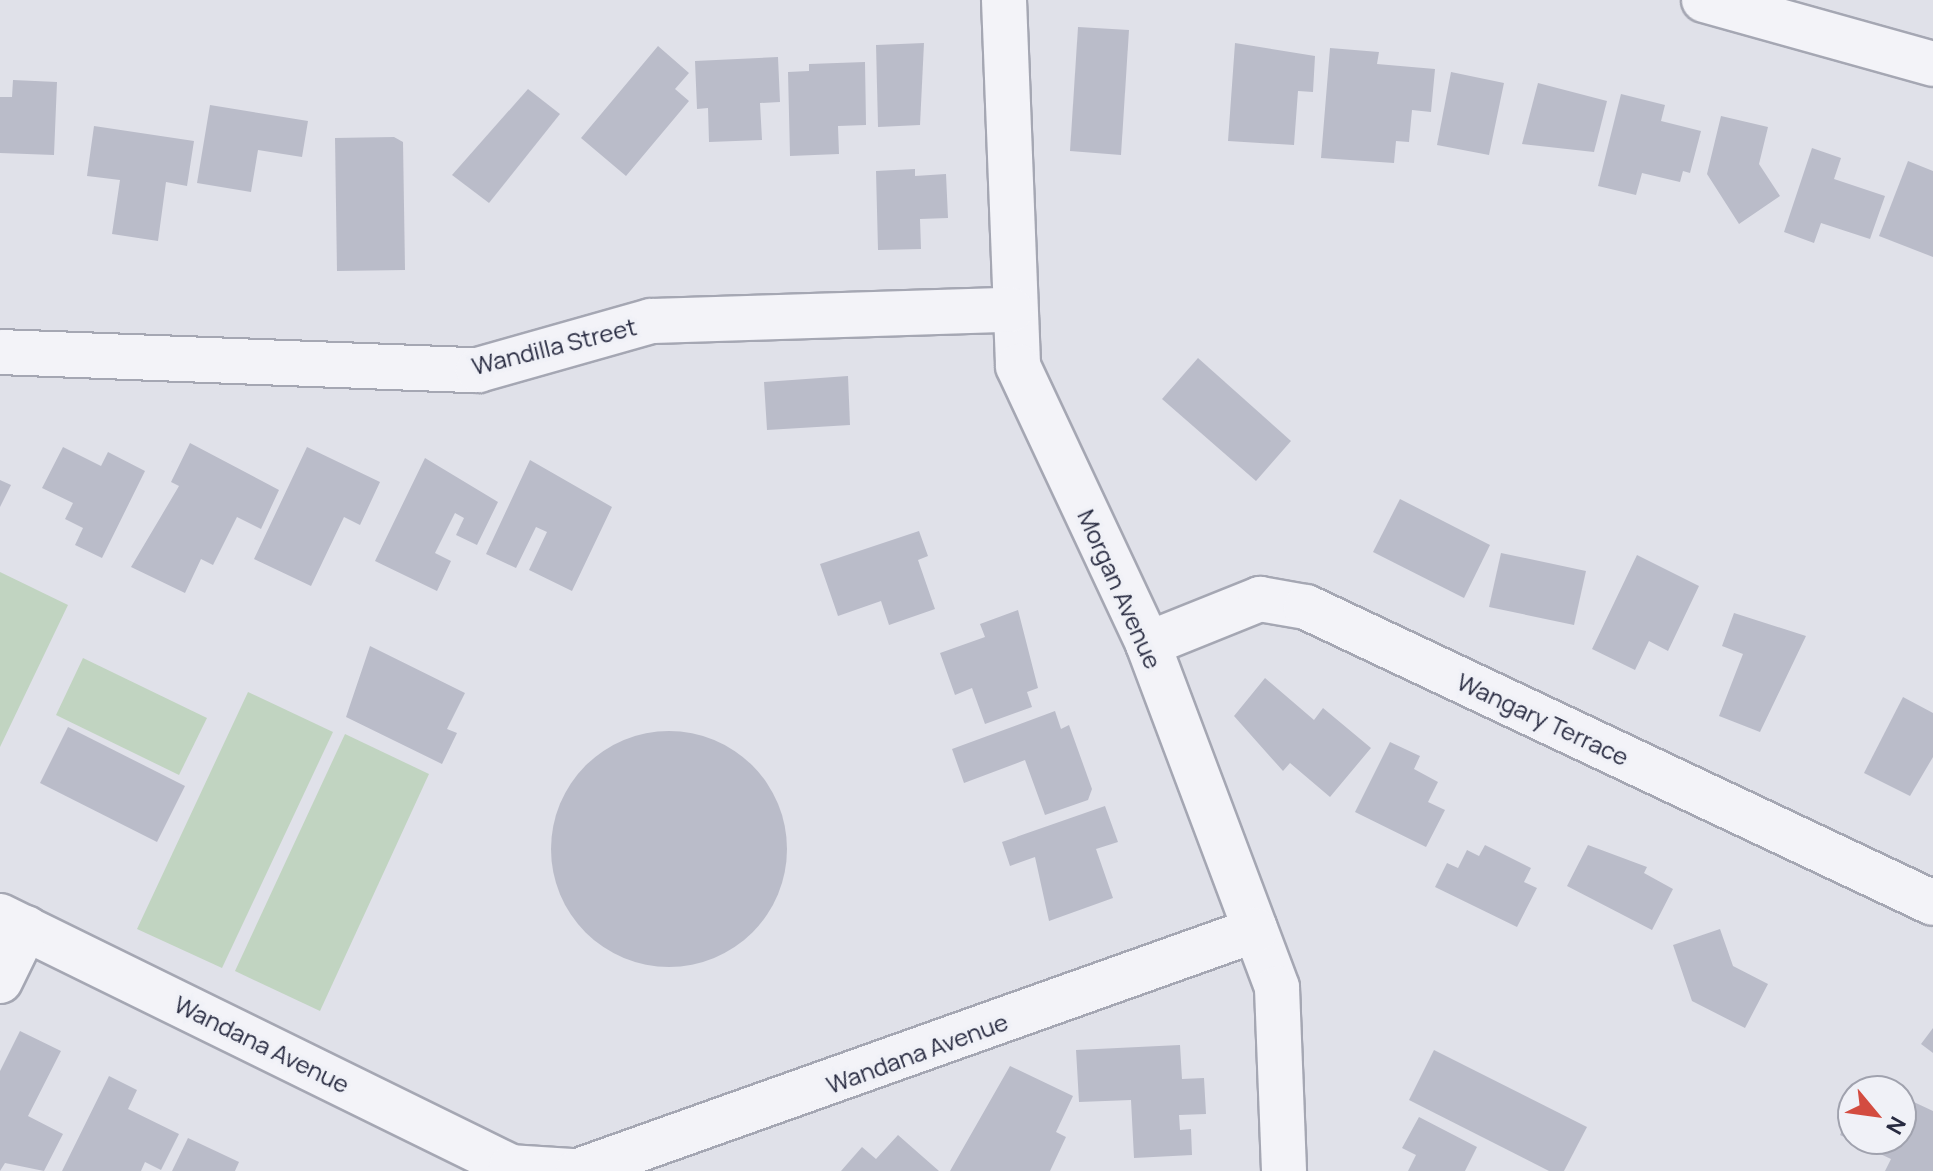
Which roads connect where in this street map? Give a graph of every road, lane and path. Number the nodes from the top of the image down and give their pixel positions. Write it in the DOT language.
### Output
graph roads {
  1 [pos="1004,0"];
  2 [pos="1704,0"];
  3 [pos="1933,64"];
  4 [pos="1011,310"];
  5 [pos="0,352"];
  6 [pos="1148,644"];
  7 [pos="1933,903"];
  8 [pos="13,922"];
  9 [pos="1255,930"];
  10 [pos="0,981"];
  11 [pos="576,1171"];
  12 [pos="1284,1171"];
  1 -- 4 [label="street, Morgan Avenue"];
  2 -- 3 [label="street"];
  4 -- 5 [label="street, Wandilla Street"];
  4 -- 6 [label="street, Morgan Avenue"];
  6 -- 7 [label="street, Wangary Terrace"];
  6 -- 9 [label="street, Morgan Avenue"];
  8 -- 10 [label="street"];
  8 -- 11 [label="street, Wandana Avenue"];
  9 -- 11 [label="street, Wandana Avenue"];
  9 -- 12 [label="street, Morgan Avenue"];
}
